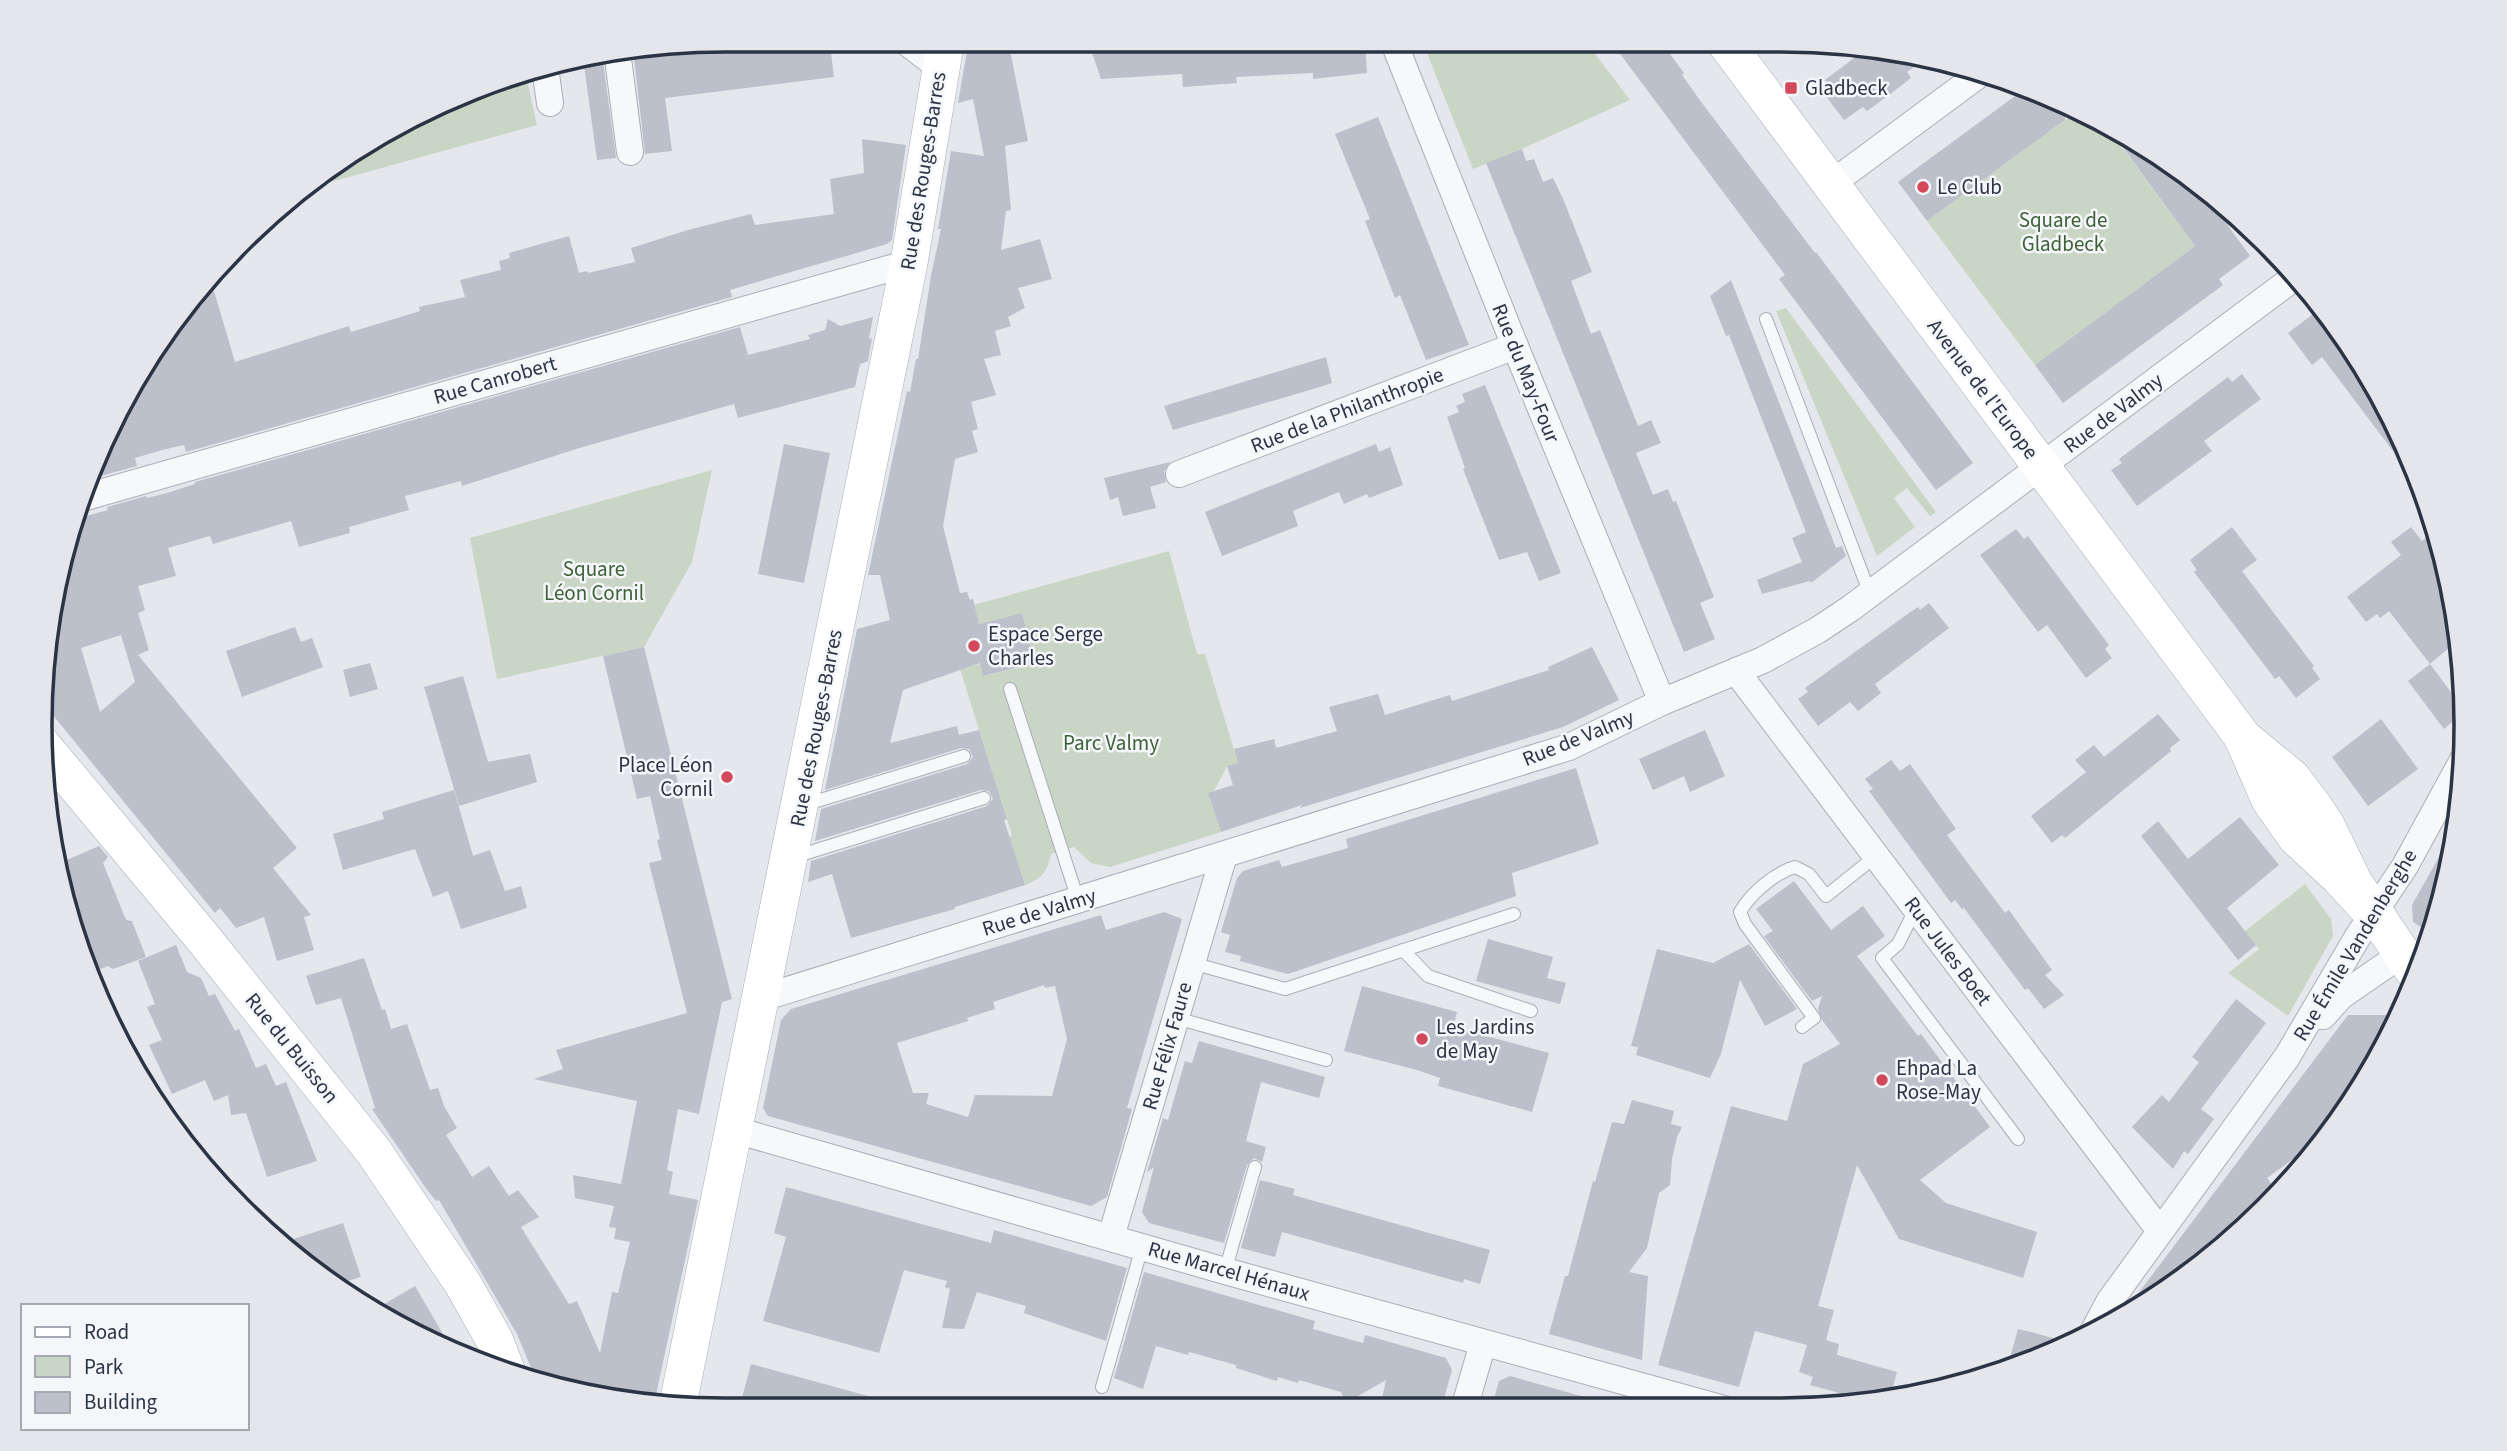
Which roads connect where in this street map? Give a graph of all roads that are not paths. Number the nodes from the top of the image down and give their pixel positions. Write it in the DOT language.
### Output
graph roads {
  1 [pos="1398,52"];
  2 [pos="1732,52"];
  3 [pos="943,57"];
  4 [pos="618,61"];
  5 [pos="546,76"];
  6 [pos="1971,80"];
  7 [pos="550,103"];
  8 [pos="629,152"];
  9 [pos="1831,184"];
  10 [pos="909,264"];
  11 [pos="2288,283"];
  12 [pos="1766,319"];
  13 [pos="1515,346"];
  14 [pos="2041,467"];
  15 [pos="1179,474"];
  16 [pos="94,495"];
  17 [pos="1870,594"];
  18 [pos="1737,671"];
  19 [pos="1010,689"];
  20 [pos="1662,702"];
  21 [pos="964,756"];
  22 [pos="53,759"];
  23 [pos="2452,778"];
  24 [pos="984,798"];
  25 [pos="800,806"];
  26 [pos="1224,855"];
  27 [pos="1876,856"];
  28 [pos="790,858"];
  29 [pos="1078,900"];
  30 [pos="1916,908"];
  31 [pos="2372,913"];
  32 [pos="1514,914"];
  33 [pos="1403,950"];
  34 [pos="1192,963"];
  35 [pos="2410,966"];
  36 [pos="762,998"];
  37 [pos="1531,1011"];
  38 [pos="1176,1018"];
  39 [pos="1802,1027"];
  40 [pos="2287,1057"];
  41 [pos="1326,1060"];
  42 [pos="735,1130"];
  43 [pos="2018,1139"];
  44 [pos="1255,1167"];
  45 [pos="2160,1231"];
  46 [pos="1111,1237"];
  47 [pos="1142,1246"];
  48 [pos="1225,1270"];
  49 [pos="2100,1318"];
  50 [pos="1483,1343"];
  51 [pos="502,1360"];
  52 [pos="1102,1387"];
  53 [pos="680,1397"];
  54 [pos="1467,1398"];
  55 [pos="1684,1398"];
  1 -- 13 [label="street, Rue du May-Four"];
  2 -- 9 [label="street, Avenue de l'Europe"];
  3 -- 10 [label="street, Rue des Rouges-Barres"];
  4 -- 8 [label="street"];
  5 -- 7 [label="street"];
  6 -- 9 [label="street"];
  9 -- 14 [label="street, Avenue de l'Europe"];
  10 -- 16 [label="street, Rue Canrobert"];
  10 -- 25 [label="street, Rue des Rouges-Barres"];
  11 -- 14 [label="street, Rue de Valmy"];
  12 -- 17 [label="lane"];
  13 -- 15 [label="street, Rue de la Philanthropie"];
  13 -- 20 [label="street, Rue du May-Four"];
  14 -- 17 [label="street, Rue de Valmy"];
  14 -- 31 [label="street, Avenue de l'Europe"];
  17 -- 18 [label="street, Rue de Valmy"];
  18 -- 20 [label="street, Rue de Valmy"];
  18 -- 27 [label="street, Rue Jules Boet"];
  19 -- 29 [label="lane"];
  20 -- 26 [label="street, Rue de Valmy"];
  21 -- 25 [label="lane"];
  22 -- 51 [label="street, Rue du Buisson"];
  23 -- 31 [label="street, Rue Émile Vandenberghe"];
  24 -- 28 [label="lane"];
  25 -- 28 [label="street, Rue des Rouges-Barres"];
  26 -- 29 [label="street, Rue de Valmy"];
  26 -- 34 [label="street, Rue Félix Faure"];
  27 -- 30 [label="street, Rue Jules Boet"];
  27 -- 39 [label="lane"];
  28 -- 36 [label="street, Rue des Rouges-Barres"];
  29 -- 36 [label="street, Rue de Valmy"];
  30 -- 43 [label="lane"];
  30 -- 45 [label="street, Rue Jules Boet"];
  31 -- 35 [label="street, Avenue de l'Europe"];
  31 -- 40 [label="street, Rue Émile Vandenberghe"];
  32 -- 33 [label="lane"];
  33 -- 34 [label="lane"];
  33 -- 37 [label="lane"];
  34 -- 38 [label="street, Rue Félix Faure"];
  35 -- 40 [label="street, Rue Émile Vandenberghe"];
  36 -- 42 [label="street, Rue des Rouges-Barres"];
  38 -- 41 [label="lane"];
  38 -- 46 [label="street, Rue Félix Faure"];
  40 -- 45 [label="street, Rue Émile Vandenberghe"];
  42 -- 46 [label="street, Rue Marcel Hénaux"];
  42 -- 53 [label="street, Rue des Rouges-Barres"];
  44 -- 48 [label="lane"];
  45 -- 49 [label="street, Rue Émile Vandenberghe"];
  46 -- 47 [label="street, Rue Marcel Hénaux"];
  47 -- 48 [label="street, Rue Marcel Hénaux"];
  47 -- 52 [label="lane"];
  48 -- 50 [label="street, Rue Marcel Hénaux"];
  50 -- 54 [label="street"];
  50 -- 55 [label="street, Rue Marcel Hénaux"];
}
